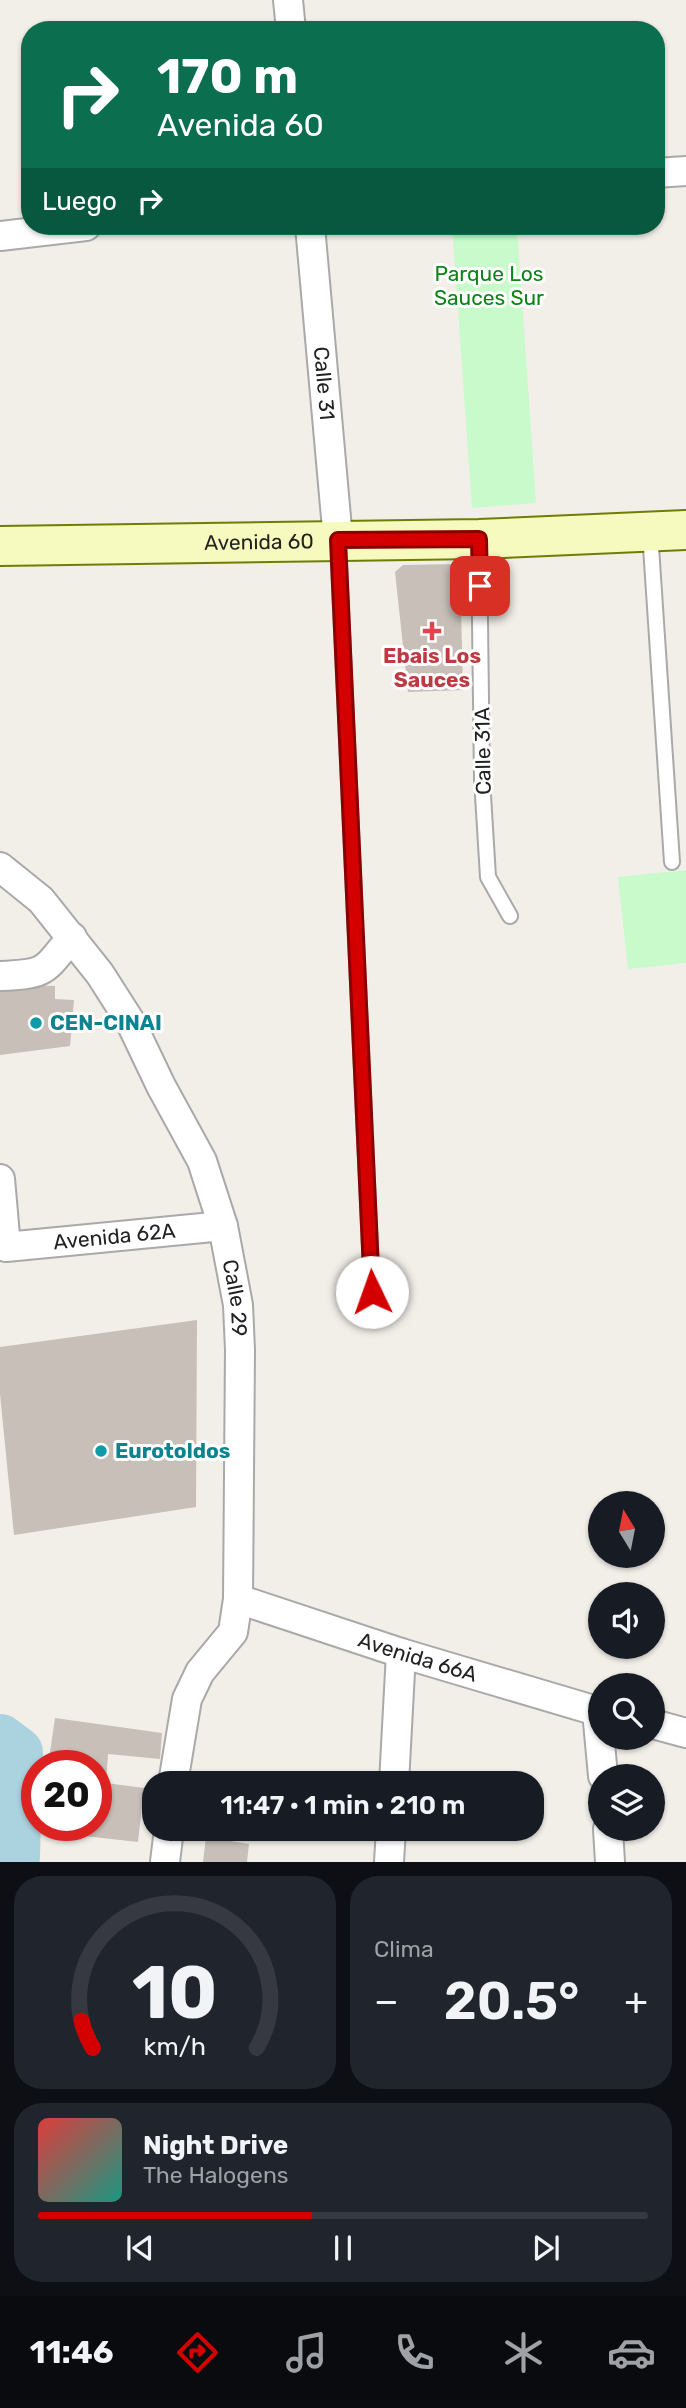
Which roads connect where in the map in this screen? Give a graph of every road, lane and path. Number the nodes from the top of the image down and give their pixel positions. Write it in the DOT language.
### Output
graph roads {
  1 [pos="288,0"];
  2 [pos="290,21"];
  3 [pos="686,170"];
  4 [pos="665,172"];
  5 [pos="21,234"];
  6 [pos="311,235"];
  7 [pos="0,236"];
  8 [pos="668,531"];
  9 [pos="479,539"];
  10 [pos="338,540"];
  11 [pos="0,547"];
  12 [pos="672,862"];
  13 [pos="0,867"];
  14 [pos="510,916"];
  15 [pos="72,937"];
  16 [pos="0,976"];
  17 [pos="0,1179"];
  18 [pos="223,1226"];
  19 [pos="372,1292"];
  20 [pos="238,1599"];
  21 [pos="401,1653"];
  22 [pos="588,1708"];
  23 [pos="665,1727"];
  24 [pos="686,1732"];
  25 [pos="175,1771"];
  26 [pos="395,1771"];
  27 [pos="168,1841"];
  28 [pos="390,1841"];
  29 [pos="608,1841"];
  30 [pos="165,1862"];
  31 [pos="389,1862"];
  32 [pos="610,1862"];
  1 -- 2 [label="street"];
  3 -- 4 [label="street"];
  5 -- 7 [label="street"];
  6 -- 10 [label="street, Calle 31"];
  8 -- 9 [label="street, Avenida 60"];
  8 -- 12 [label="lane"];
  9 -- 10 [label="street, Avenida 60"];
  9 -- 14 [label="lane, Calle 31A"];
  10 -- 11 [label="street, Avenida 60"];
  10 -- 19 [label="lane"];
  13 -- 15 [label="street, Calle 29"];
  15 -- 16 [label="street"];
  15 -- 18 [label="street, Calle 29"];
  17 -- 18 [label="street, Avenida 62A"];
  18 -- 20 [label="street, Calle 29"];
  20 -- 21 [label="street, Avenida 66A"];
  20 -- 25 [label="street, Calle 29"];
  21 -- 22 [label="street, Avenida 66A"];
  21 -- 26 [label="street"];
  23 -- 24 [label="street"];
  27 -- 30 [label="street"];
  28 -- 31 [label="street"];
  29 -- 32 [label="street"];
}
